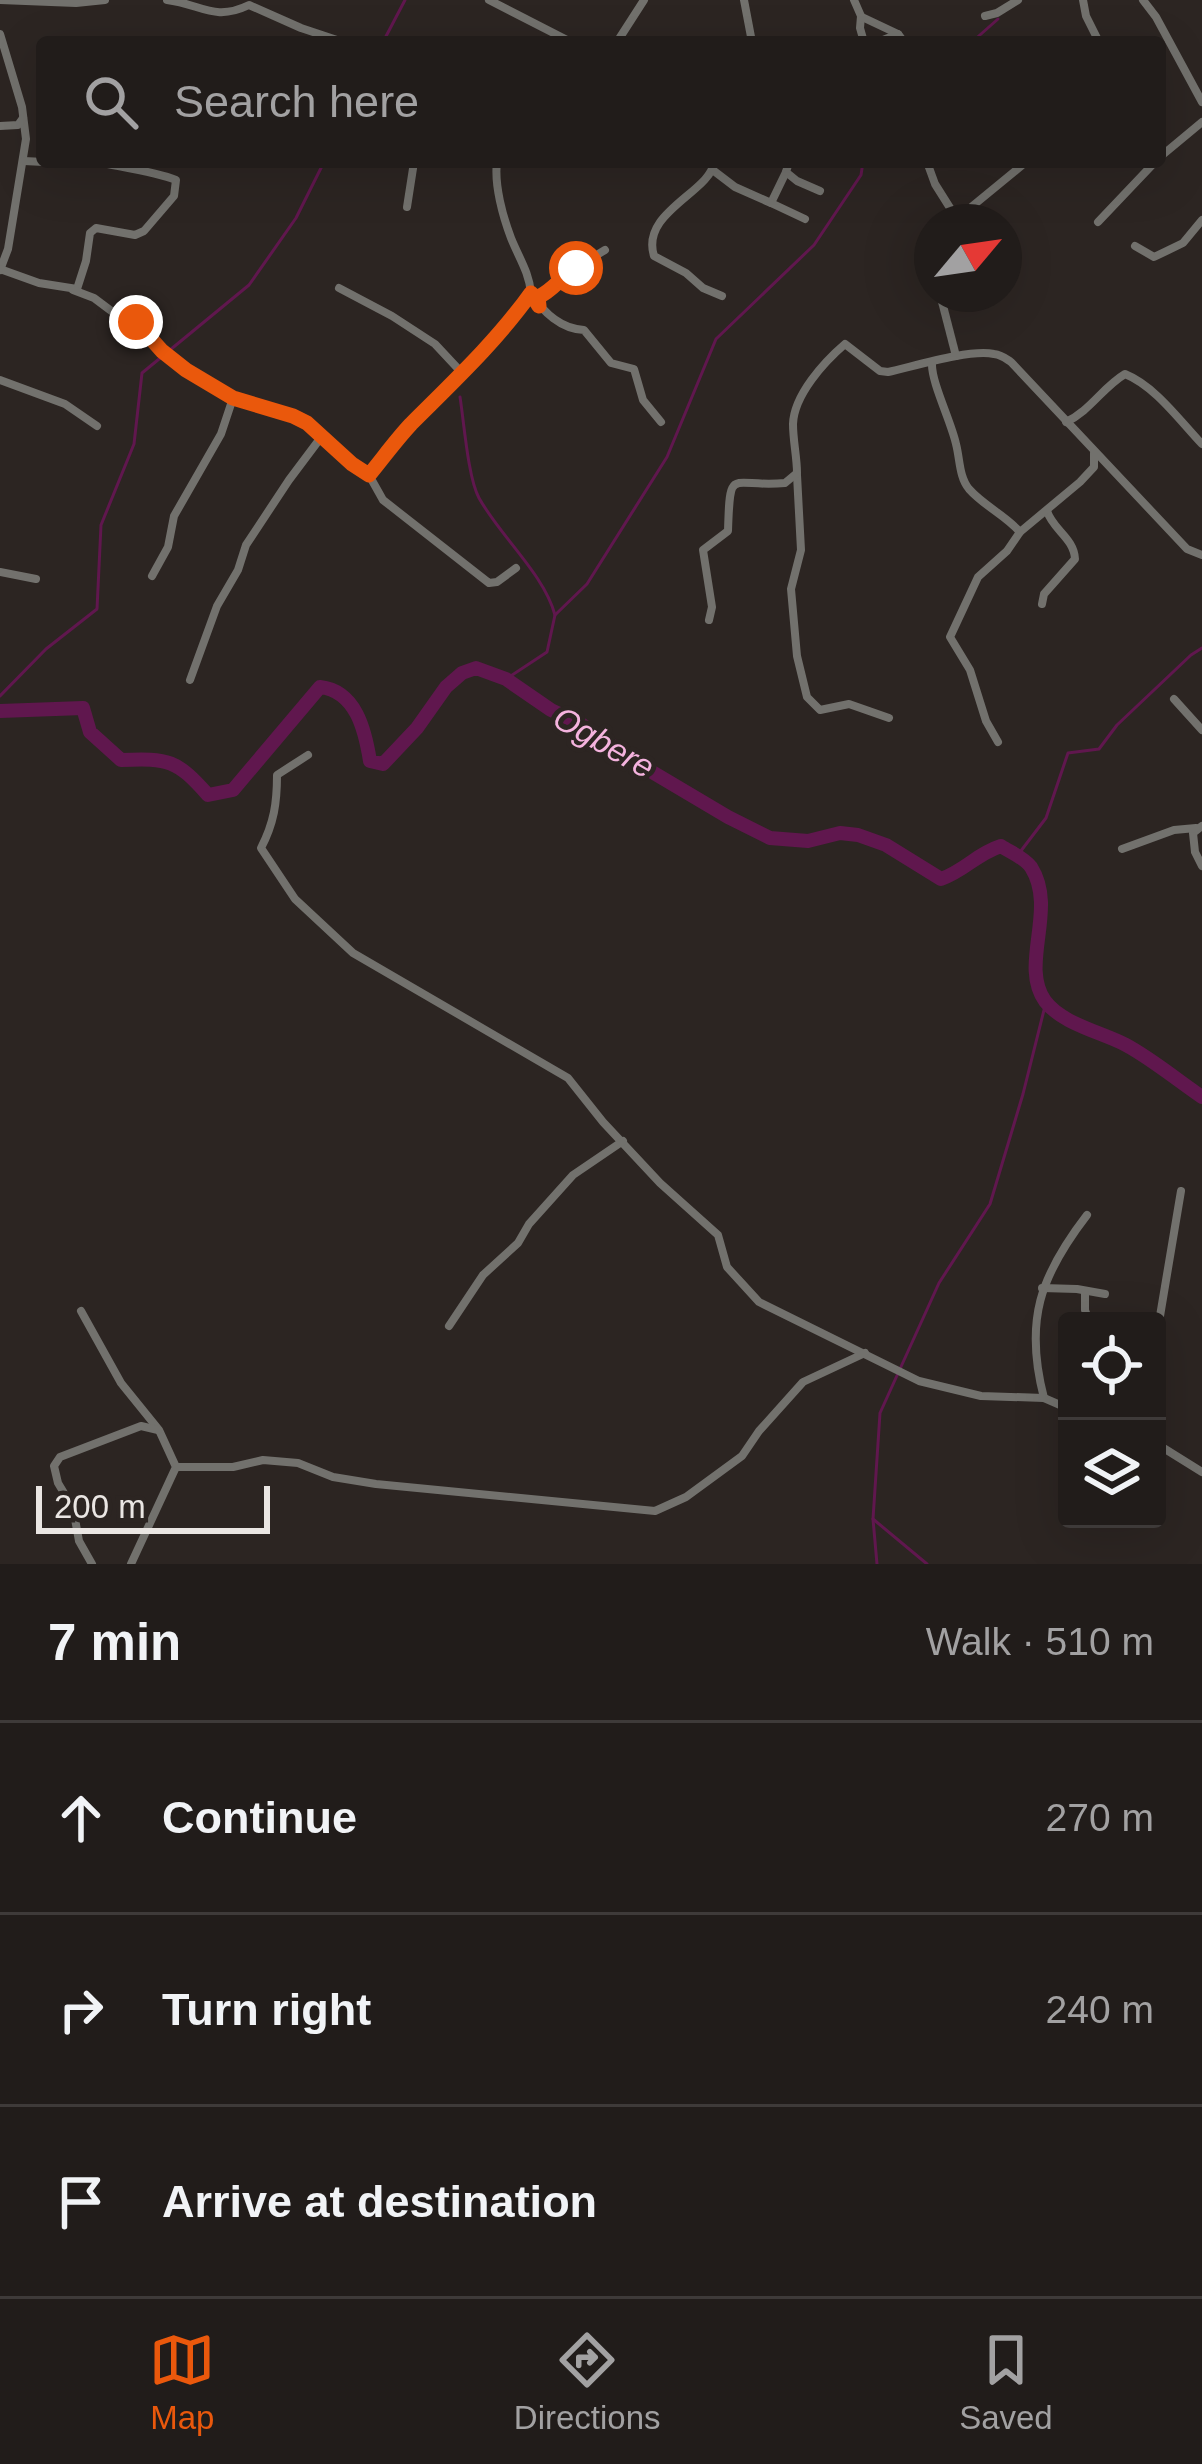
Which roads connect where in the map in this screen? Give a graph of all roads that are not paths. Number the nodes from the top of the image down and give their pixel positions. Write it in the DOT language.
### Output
graph roads {
  1 [pos="104,0"];
  2 [pos="167,0"];
  3 [pos="489,0"];
  4 [pos="644,0"];
  5 [pos="744,0"];
  6 [pos="854,0"];
  7 [pos="1018,0"];
  8 [pos="1083,0"];
  9 [pos="1143,0"];
  10 [pos="0,2"];
  11 [pos="250,2"];
  12 [pos="861,16"];
  13 [pos="985,16"];
  14 [pos="0,34"];
  15 [pos="326,36"];
  16 [pos="559,36"];
  17 [pos="621,36"];
  18 [pos="751,36"];
  19 [pos="862,36"];
  20 [pos="897,36"];
  21 [pos="1097,36"];
  22 [pos="1202,102"];
  23 [pos="24,117"];
  24 [pos="1202,122"];
  25 [pos="0,126"];
  26 [pos="1166,152"];
  27 [pos="24,161"];
  28 [pos="36,162"];
  29 [pos="121,168"];
  30 [pos="413,168"];
  31 [pos="496,168"];
  32 [pos="713,168"];
  33 [pos="716,168"];
  34 [pos="787,168"];
  35 [pos="788,168"];
  36 [pos="929,168"];
  37 [pos="1019,168"];
  38 [pos="1149,168"];
  39 [pos="820,191"];
  40 [pos="771,203"];
  41 [pos="946,204"];
  42 [pos="975,204"];
  43 [pos="407,207"];
  44 [pos="805,219"];
  45 [pos="1202,220"];
  46 [pos="1098,222"];
  47 [pos="1135,246"];
  48 [pos="605,250"];
  49 [pos="0,269"];
  50 [pos="339,288"];
  51 [pos="73,290"];
  52 [pos="531,293"];
  53 [pos="722,296"];
  54 [pos="539,306"];
  55 [pos="945,312"];
  56 [pos="956,356"];
  57 [pos="932,363"];
  58 [pos="463,374"];
  59 [pos="0,380"];
  60 [pos="233,398"];
  61 [pos="662,422"];
  62 [pos="1066,422"];
  63 [pos="98,426"];
  64 [pos="322,436"];
  65 [pos="1202,444"];
  66 [pos="1094,451"];
  67 [pos="797,473"];
  68 [pos="369,475"];
  69 [pos="1047,511"];
  70 [pos="1020,532"];
  71 [pos="1202,555"];
  72 [pos="516,568"];
  73 [pos="0,572"];
  74 [pos="152,576"];
  75 [pos="36,579"];
  76 [pos="1042,604"];
  77 [pos="709,620"];
  78 [pos="190,680"];
  79 [pos="1174,699"];
  80 [pos="889,718"];
  81 [pos="1202,730"];
  82 [pos="998,742"];
  83 [pos="308,755"];
  84 [pos="1199,827"];
  85 [pos="1122,848"];
  86 [pos="1202,866"];
  87 [pos="622,1141"];
  88 [pos="1181,1191"];
  89 [pos="1087,1215"];
  90 [pos="1042,1288"];
  91 [pos="1085,1292"];
  92 [pos="1105,1294"];
  93 [pos="81,1311"];
  94 [pos="1086,1312"];
  95 [pos="1161,1312"];
  96 [pos="449,1326"];
  97 [pos="865,1353"];
  98 [pos="1044,1398"];
  99 [pos="1058,1404"];
  100 [pos="159,1430"];
  101 [pos="1166,1450"];
  102 [pos="176,1467"];
  103 [pos="1202,1472"];
  104 [pos="92,1564"];
  105 [pos="131,1564"];
  1 -- 10 [label="street"];
  2 -- 11 [label="street"];
  3 -- 16 [label="street"];
  4 -- 17 [label="street"];
  5 -- 18 [label="street"];
  6 -- 12 [label="street"];
  7 -- 13 [label="street"];
  8 -- 21 [label="street"];
  9 -- 22 [label="street"];
  11 -- 15 [label="street"];
  12 -- 19 [label="street"];
  12 -- 20 [label="street"];
  14 -- 23 [label="street"];
  23 -- 25 [label="street"];
  23 -- 27 [label="street"];
  24 -- 26 [label="street"];
  27 -- 28 [label="street"];
  27 -- 49 [label="street"];
  29 -- 51 [label="street"];
  30 -- 43 [label="street"];
  31 -- 52 [label="street"];
  32 -- 53 [label="street"];
  33 -- 40 [label="street"];
  34 -- 40 [label="street"];
  35 -- 39 [label="street"];
  36 -- 41 [label="street"];
  37 -- 42 [label="street"];
  38 -- 46 [label="street"];
  40 -- 44 [label="street"];
  45 -- 47 [label="street"];
  48 -- 54 [label="street"];
  49 -- 51 [label="street"];
  50 -- 58 [label="street"];
  51 -- 60 [label="street"];
  52 -- 54 [label="street"];
  52 -- 58 [label="street"];
  54 -- 61 [label="street"];
  55 -- 56 [label="street"];
  56 -- 57 [label="street"];
  56 -- 62 [label="street"];
  57 -- 67 [label="street"];
  57 -- 70 [label="street"];
  58 -- 68 [label="street"];
  59 -- 63 [label="street"];
  60 -- 64 [label="street"];
  60 -- 74 [label="street"];
  62 -- 65 [label="street"];
  62 -- 66 [label="street"];
  64 -- 68 [label="street"];
  64 -- 78 [label="street"];
  66 -- 69 [label="street"];
  66 -- 71 [label="street"];
  67 -- 77 [label="street"];
  67 -- 80 [label="street"];
  68 -- 72 [label="street"];
  69 -- 70 [label="street"];
  69 -- 76 [label="street"];
  70 -- 82 [label="street"];
  73 -- 75 [label="street"];
  79 -- 81 [label="street"];
  83 -- 87 [label="street"];
  84 -- 85 [label="street"];
  84 -- 86 [label="street"];
  87 -- 96 [label="street"];
  87 -- 97 [label="street"];
  88 -- 95 [label="street"];
  89 -- 90 [label="street"];
  90 -- 91 [label="street"];
  90 -- 98 [label="street"];
  91 -- 92 [label="street"];
  91 -- 94 [label="street"];
  93 -- 100 [label="street"];
  97 -- 98 [label="street"];
  97 -- 102 [label="street"];
  98 -- 99 [label="street"];
  100 -- 102 [label="street"];
  100 -- 104 [label="street"];
  101 -- 103 [label="street"];
  102 -- 105 [label="street"];
}
